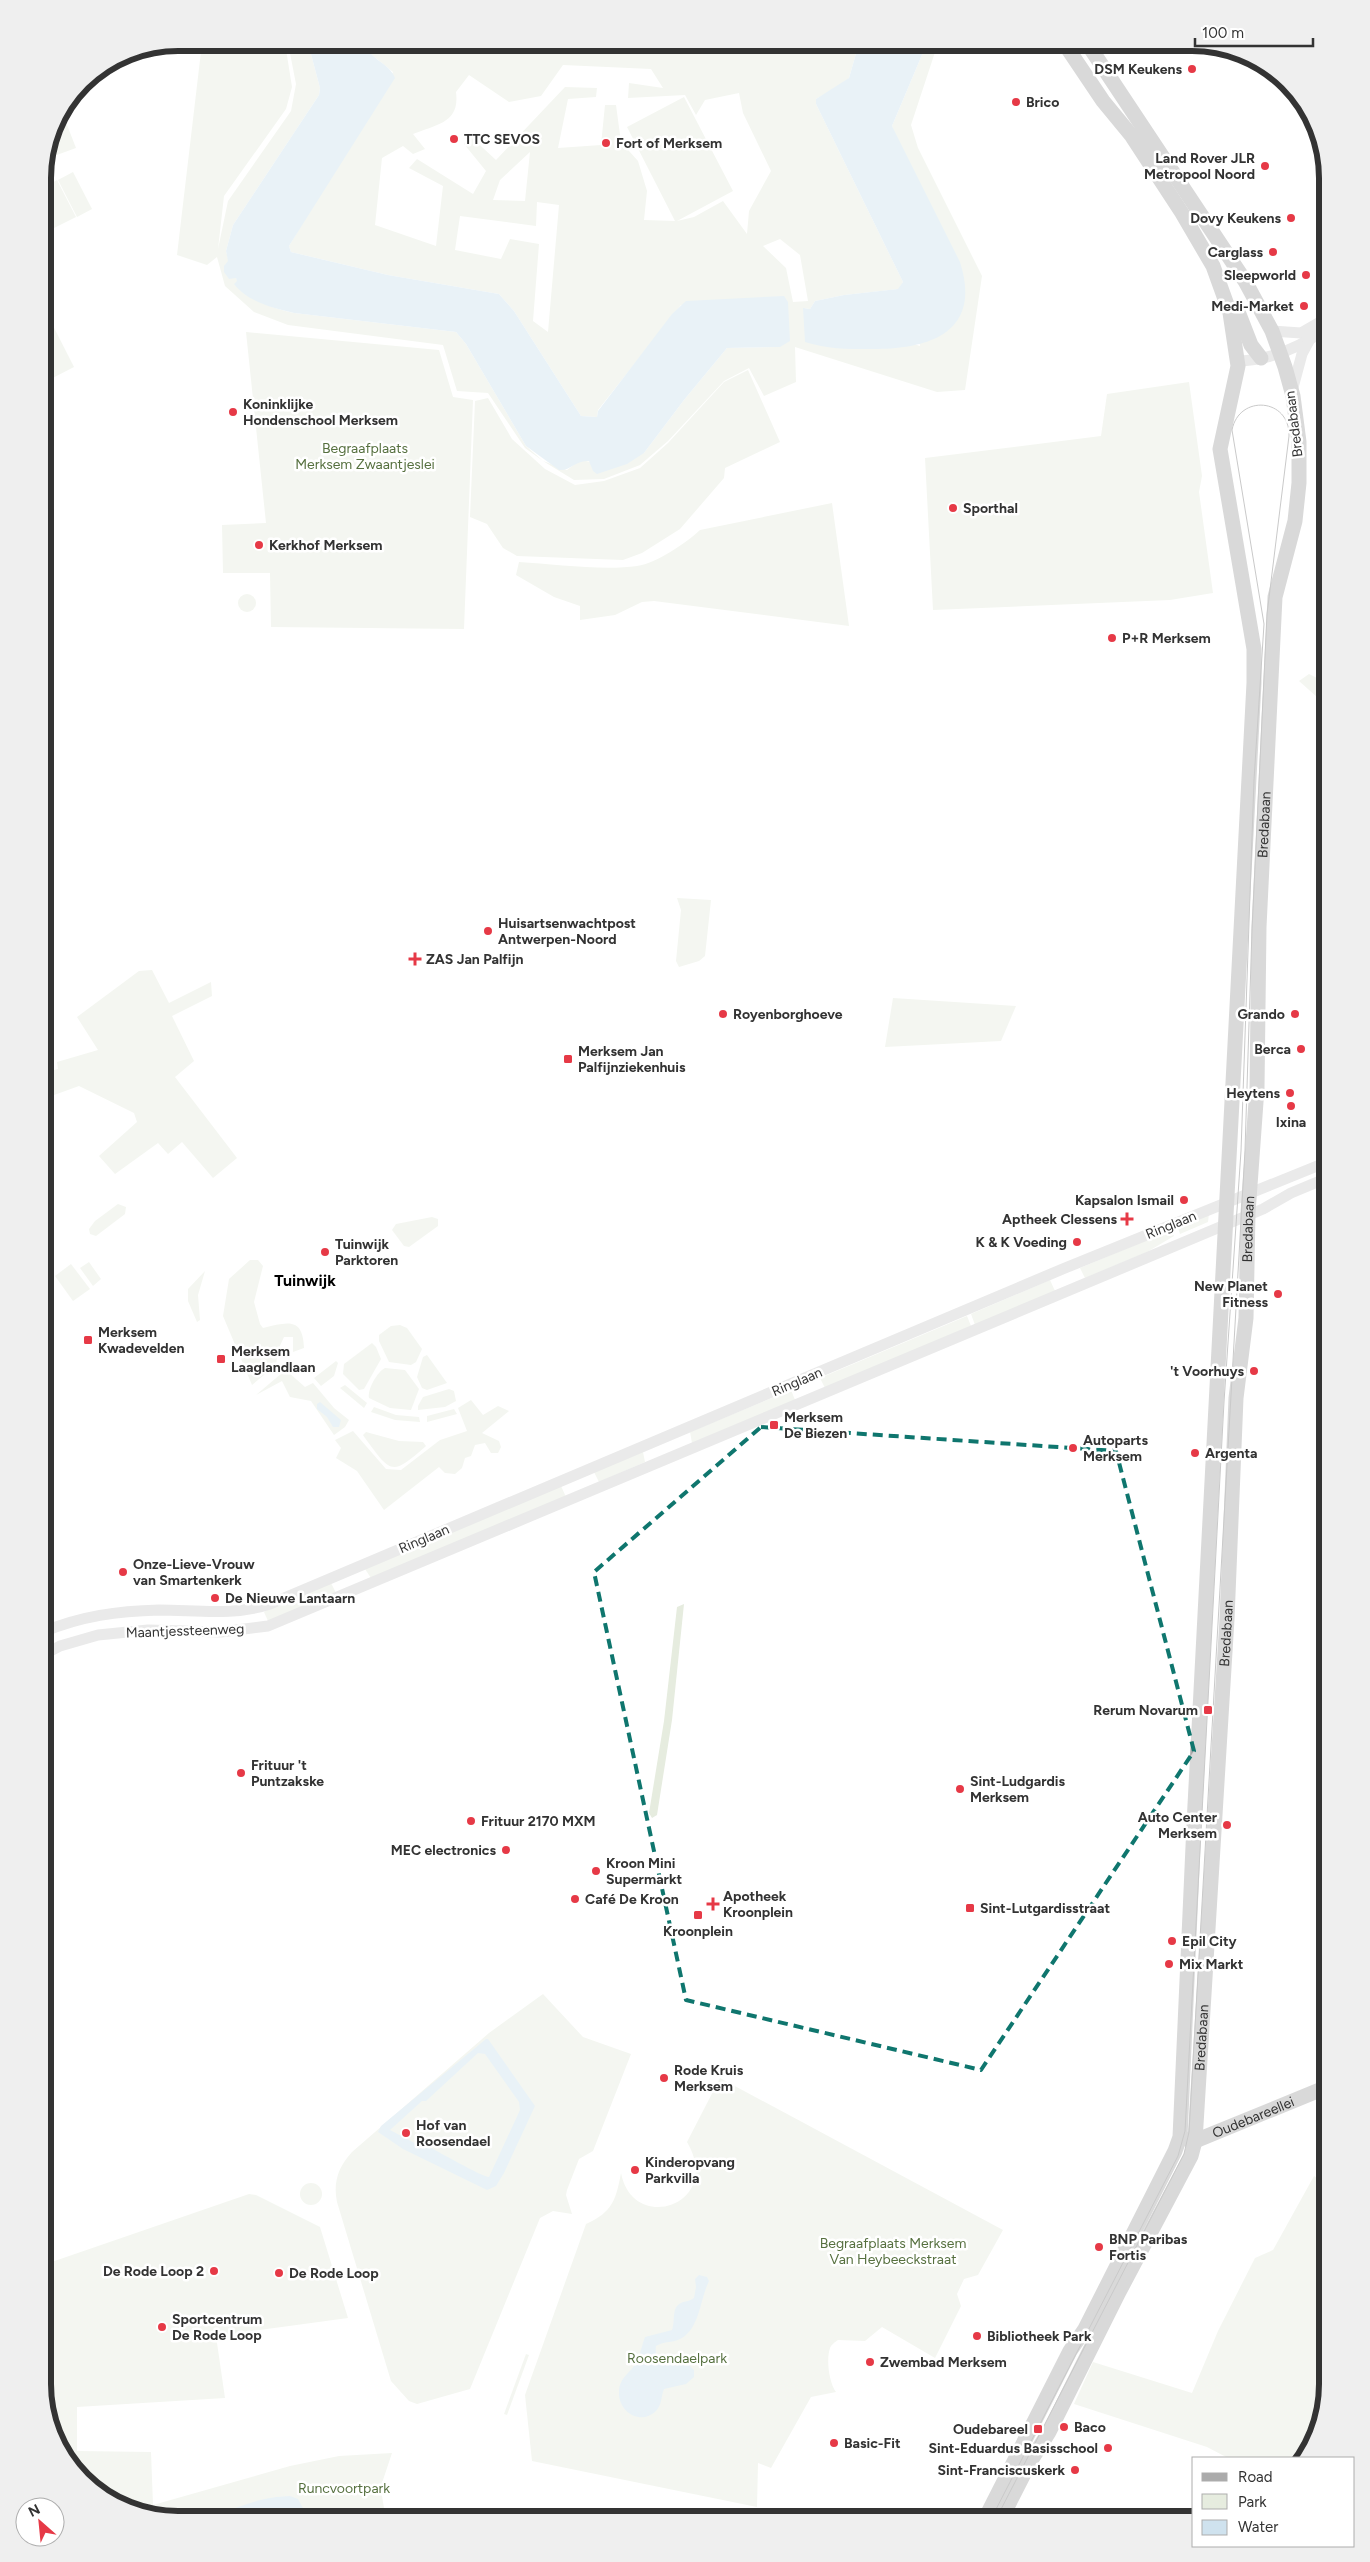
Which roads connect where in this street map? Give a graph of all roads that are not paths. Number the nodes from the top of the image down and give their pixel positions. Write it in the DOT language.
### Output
graph roads {
  1 [pos="1070,52"];
  2 [pos="1092,52"];
  3 [pos="1093,52"];
  4 [pos="1076,60"];
  5 [pos="1213,266"];
  6 [pos="1319,323"];
  7 [pos="1319,335"];
  8 [pos="1275,342"];
  9 [pos="1309,342"];
  10 [pos="1251,345"];
  11 [pos="1261,358"];
  12 [pos="1238,361"];
  13 [pos="1292,391"];
  14 [pos="1319,1166"];
  15 [pos="1319,1182"];
  16 [pos="1251,1192"];
  17 [pos="1228,1202"];
  18 [pos="1248,1213"];
  19 [pos="1227,1222"];
  20 [pos="344,1573"];
  21 [pos="354,1590"];
  22 [pos="51,1628"];
  23 [pos="51,1651"];
  24 [pos="1319,2090"];
  25 [pos="1188,2139"];
  26 [pos="990,2511"];
  27 [pos="1006,2511"];
  1 -- 4 [label="main road, Bredabaan"];
  2 -- 4 [label="main road"];
  3 -- 8 [label="main road, Bredabaan"];
  4 -- 5 [label="main road, Bredabaan"];
  5 -- 10 [label="main road"];
  5 -- 12 [label="main road, Bredabaan"];
  6 -- 8 [label="street"];
  7 -- 9 [label="street"];
  8 -- 9 [label="street"];
  8 -- 10 [label="main road"];
  8 -- 11 [label="street"];
  8 -- 13 [label="main road, Bredabaan"];
  9 -- 13 [label="street"];
  10 -- 11 [label="main road"];
  11 -- 12 [label="street"];
  12 -- 17 [label="main road, Bredabaan"];
  13 -- 16 [label="main road, Bredabaan"];
  14 -- 16 [label="street, Ringlaan"];
  15 -- 18 [label="street, Ringlaan"];
  16 -- 17 [label="street, Ringlaan"];
  16 -- 18 [label="main road, Bredabaan"];
  17 -- 19 [label="main road, Bredabaan"];
  17 -- 20 [label="street, Ringlaan"];
  18 -- 19 [label="street, Ringlaan"];
  18 -- 25 [label="main road, Bredabaan"];
  19 -- 21 [label="street, Ringlaan"];
  19 -- 25 [label="main road, Bredabaan"];
  20 -- 22 [label="street, Maantjessteenweg"];
  21 -- 23 [label="street, Maantjessteenweg"];
  24 -- 25 [label="main road, Oudebareellei"];
  25 -- 26 [label="main road, Bredabaan"];
  25 -- 27 [label="main road, Bredabaan"];
}
